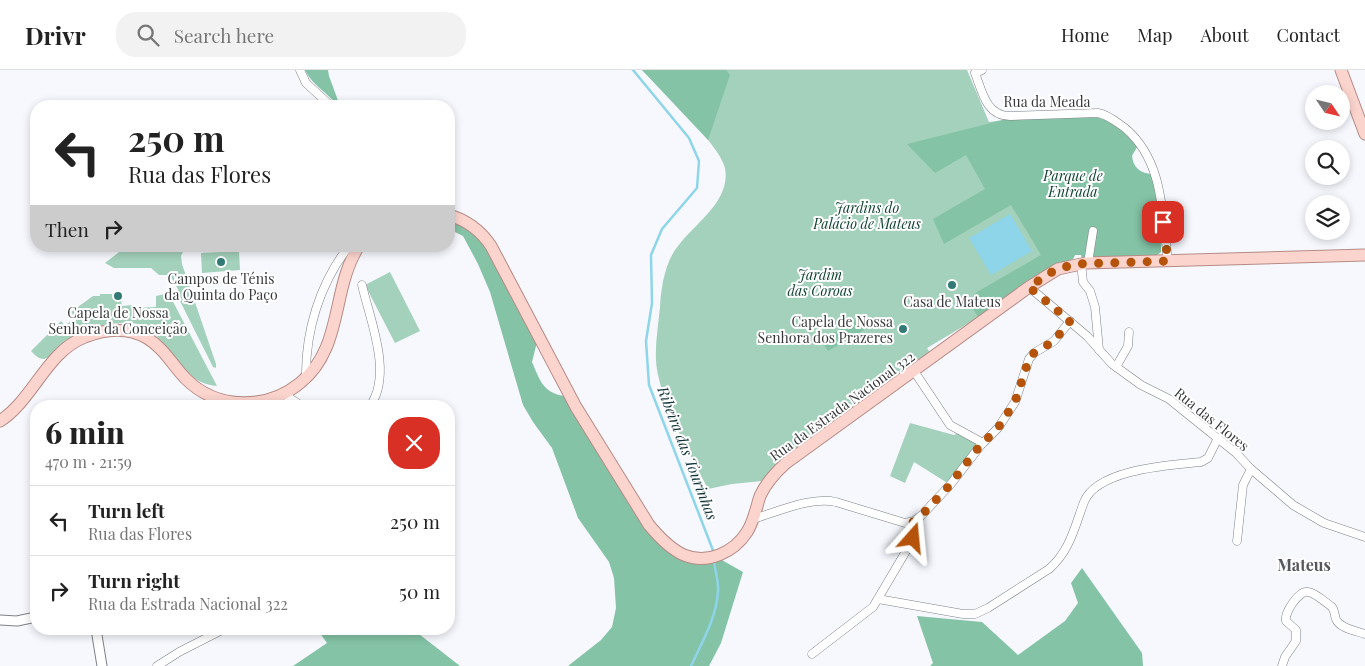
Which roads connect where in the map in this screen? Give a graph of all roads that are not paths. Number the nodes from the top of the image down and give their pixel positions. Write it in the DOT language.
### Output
graph roads {
  1 [pos="300,70"];
  2 [pos="982,70"];
  3 [pos="1341,70"];
  4 [pos="324,100"];
  5 [pos="1365,134"];
  6 [pos="455,218"];
  7 [pos="1093,231"];
  8 [pos="351,252"];
  9 [pos="354,252"];
  10 [pos="1365,256"];
  11 [pos="1168,261"];
  12 [pos="1084,263"];
  13 [pos="362,285"];
  14 [pos="1029,287"];
  15 [pos="1070,321"];
  16 [pos="1129,332"];
  17 [pos="1099,350"];
  18 [pos="1116,367"];
  19 [pos="914,371"];
  20 [pos="306,379"];
  21 [pos="294,387"];
  22 [pos="283,394"];
  23 [pos="223,400"];
  24 [pos="267,400"];
  25 [pos="292,400"];
  26 [pos="299,400"];
  27 [pos="374,400"];
  28 [pos="0,421"];
  29 [pos="1218,438"];
  30 [pos="983,443"];
  31 [pos="1251,469"];
  32 [pos="753,519"];
  33 [pos="913,522"];
  34 [pos="1365,537"];
  35 [pos="1237,541"];
  36 [pos="878,599"];
  37 [pos="30,618"];
  38 [pos="0,620"];
  39 [pos="1365,634"];
  40 [pos="97,635"];
  41 [pos="212,635"];
  42 [pos="812,654"];
  43 [pos="102,666"];
  44 [pos="158,666"];
  45 [pos="1282,666"];
  1 -- 4 [label="street"];
  2 -- 11 [label="street, Rua da Meada"];
  3 -- 5 [label="main road"];
  6 -- 32 [label="main road, Rua da Estrada Nacional 322"];
  7 -- 12 [label="street"];
  8 -- 20 [label="street"];
  9 -- 20 [label="main road"];
  10 -- 11 [label="main road, Rua da Estrada Nacional 322"];
  11 -- 12 [label="main road, Rua da Estrada Nacional 322"];
  12 -- 14 [label="main road, Rua da Estrada Nacional 322"];
  12 -- 17 [label="street"];
  13 -- 27 [label="street"];
  14 -- 15 [label="street, Rua das Flores"];
  14 -- 19 [label="main road, Rua da Estrada Nacional 322"];
  15 -- 17 [label="street, Rua das Flores"];
  15 -- 30 [label="street"];
  16 -- 18 [label="street"];
  17 -- 18 [label="street, Rua das Flores"];
  18 -- 29 [label="street, Rua das Flores"];
  19 -- 30 [label="street"];
  19 -- 32 [label="main road, Rua da Estrada Nacional 322"];
  20 -- 21 [label="main road"];
  21 -- 22 [label="main road"];
  21 -- 26 [label="street"];
  22 -- 24 [label="main road"];
  22 -- 25 [label="street"];
  23 -- 28 [label="main road"];
  29 -- 31 [label="street, Rua das Flores"];
  29 -- 36 [label="street"];
  30 -- 33 [label="street"];
  31 -- 34 [label="street, Rua das Flores"];
  31 -- 35 [label="street"];
  32 -- 33 [label="street"];
  33 -- 36 [label="street"];
  36 -- 42 [label="street"];
  37 -- 38 [label="street"];
  39 -- 45 [label="street"];
  40 -- 43 [label="street"];
  41 -- 44 [label="street"];
}
